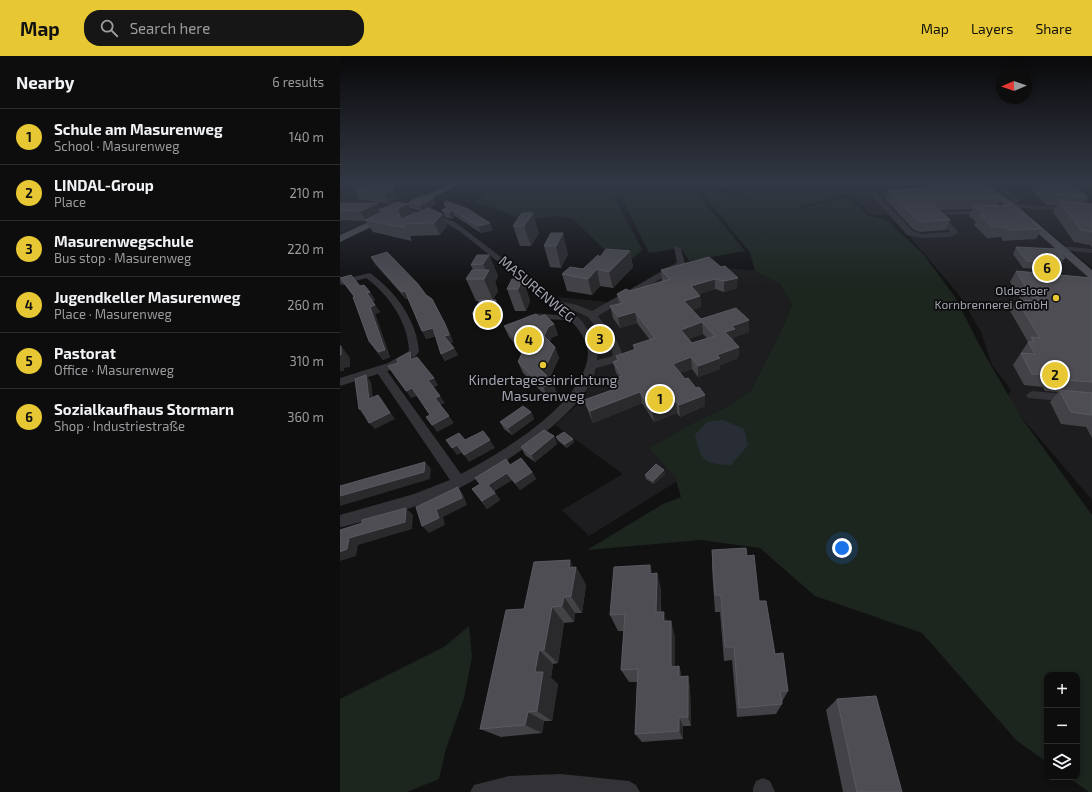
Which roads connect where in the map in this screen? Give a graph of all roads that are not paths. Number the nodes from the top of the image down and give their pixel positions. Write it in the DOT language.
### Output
graph roads {
  1 [pos="386,217"];
  2 [pos="434,217"];
  3 [pos="896,217"];
  4 [pos="940,217"];
  5 [pos="1026,217"];
  6 [pos="991,219"];
  7 [pos="970,220"];
  8 [pos="340,239"];
  9 [pos="677,248"];
  10 [pos="1063,248"];
  11 [pos="1092,251"];
  12 [pos="1092,275"];
  13 [pos="342,282"];
  14 [pos="557,303"];
  15 [pos="579,326"];
  16 [pos="524,327"];
  17 [pos="607,334"];
  18 [pos="592,365"];
  19 [pos="380,370"];
  20 [pos="340,382"];
  21 [pos="1032,395"];
  22 [pos="1092,400"];
  23 [pos="458,481"];
  24 [pos="342,521"];
  25 [pos="481,792"];
  26 [pos="629,792"];
  1 -- 8 [label="main road"];
  2 -- 14 [label="street, MASURENWEG"];
  3 -- 4 [label="street"];
  5 -- 10 [label="main road"];
  6 -- 7 [label="street"];
  9 -- 17 [label="street"];
  10 -- 11 [label="street"];
  10 -- 12 [label="main road"];
  13 -- 19 [label="street"];
  14 -- 15 [label="street, MASURENWEG"];
  14 -- 17 [label="street"];
  15 -- 16 [label="street"];
  15 -- 17 [label="street"];
  15 -- 17 [label="street"];
  15 -- 17 [label="street"];
  15 -- 18 [label="street"];
  17 -- 18 [label="street"];
  18 -- 23 [label="street"];
  19 -- 20 [label="street"];
  19 -- 23 [label="street"];
  21 -- 22 [label="street"];
  23 -- 24 [label="street"];
  25 -- 26 [label="street"];
}
